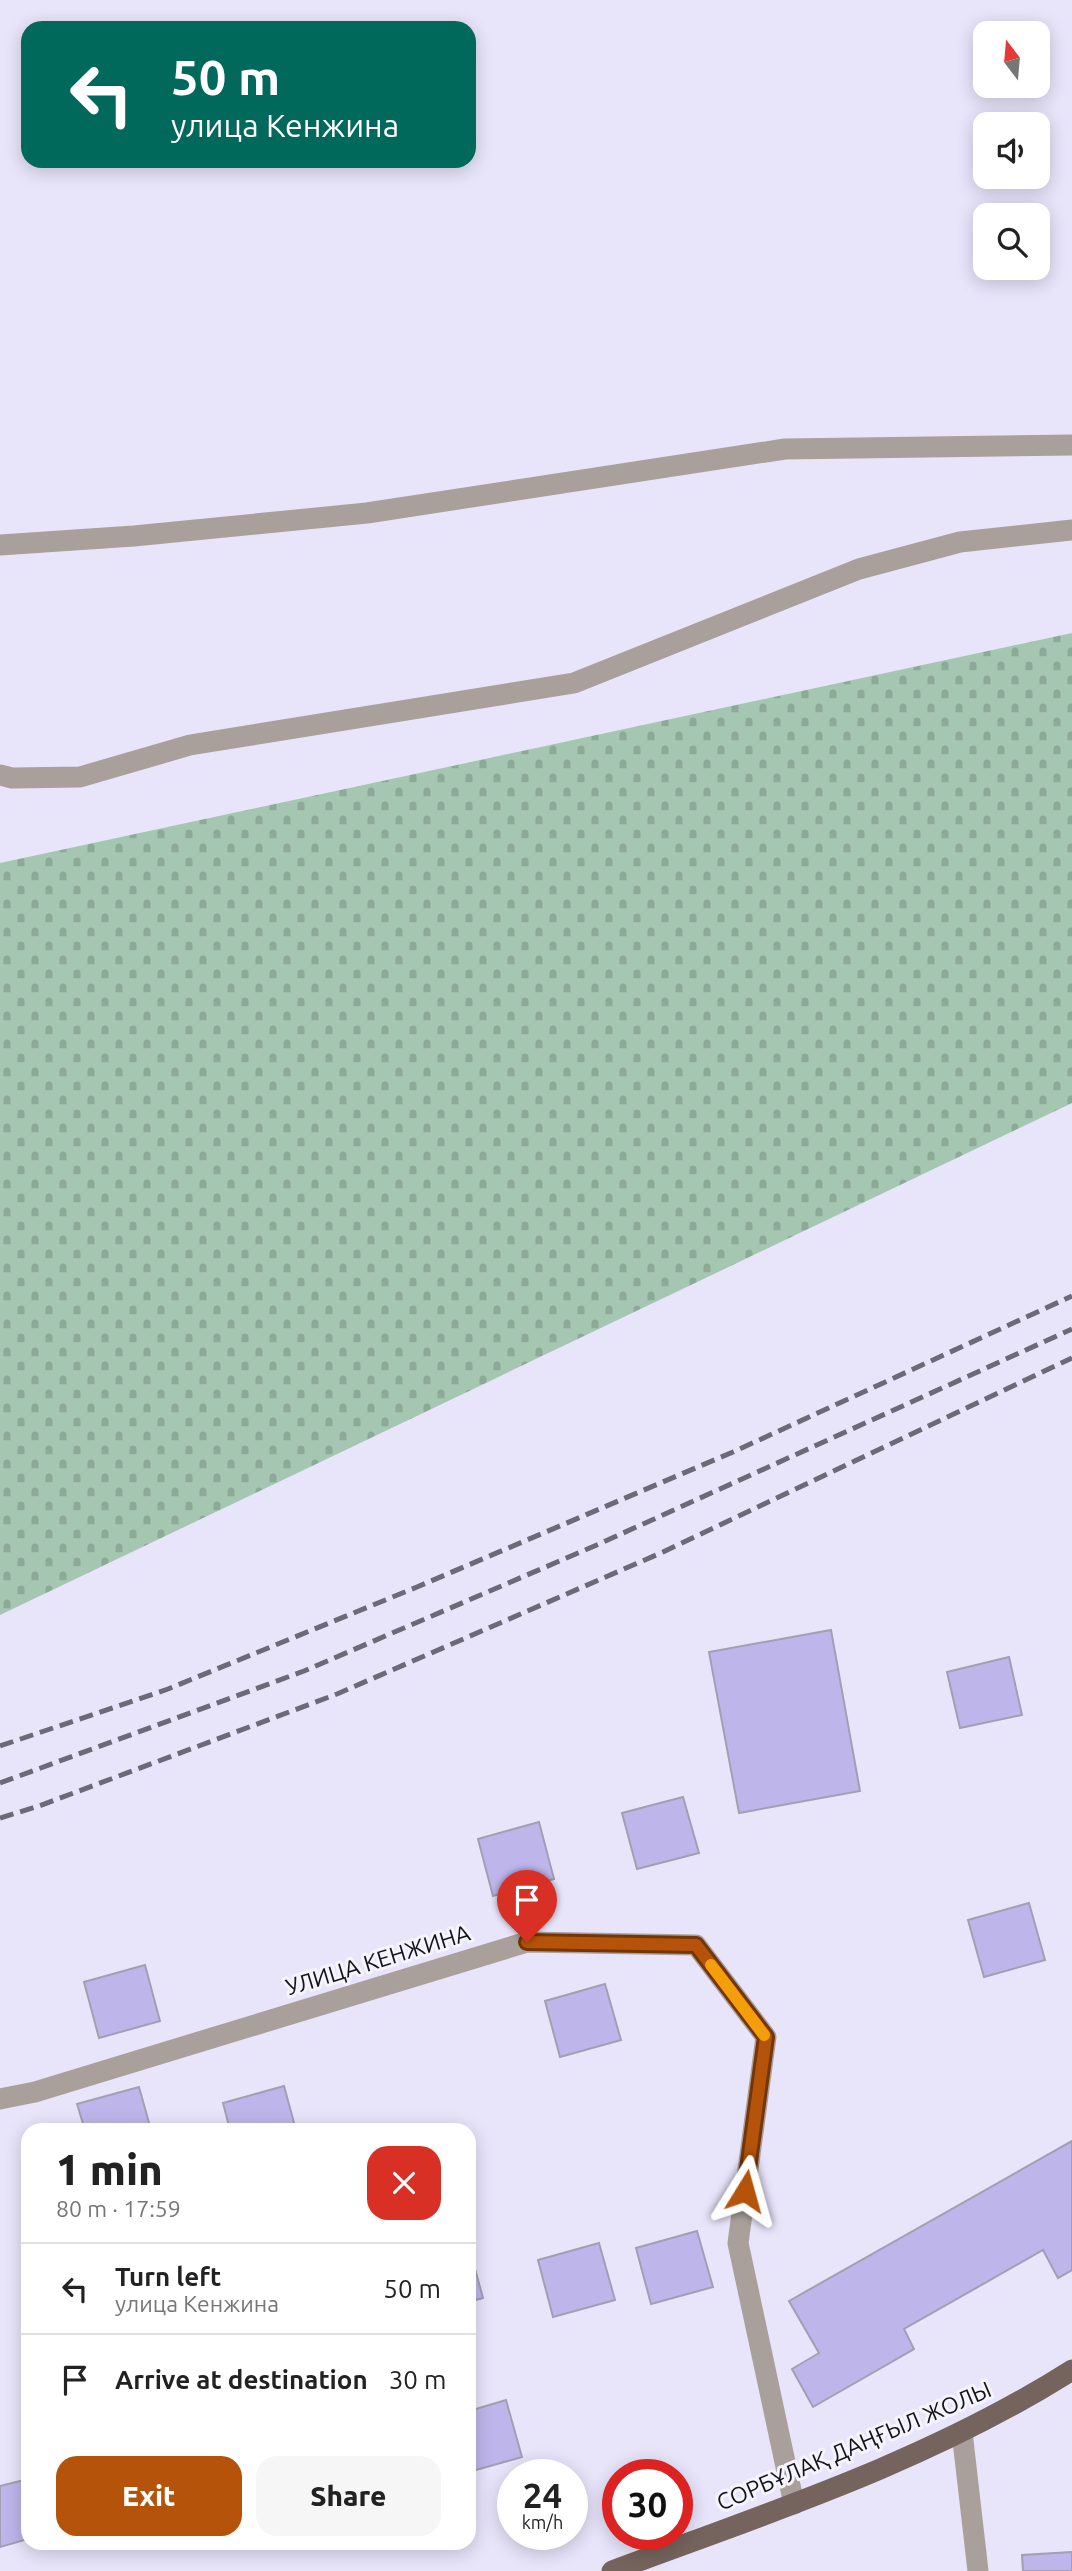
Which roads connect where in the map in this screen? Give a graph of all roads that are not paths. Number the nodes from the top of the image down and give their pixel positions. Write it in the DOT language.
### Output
graph roads {
  1 [pos="1072,445"];
  2 [pos="1072,530"];
  3 [pos="0,545"];
  4 [pos="0,775"];
  5 [pos="0,2099"];
  6 [pos="1072,2370"];
  7 [pos="962,2432"];
  8 [pos="794,2504"];
  9 [pos="612,2571"];
  10 [pos="978,2571"];
  1 -- 3 [label="street"];
  2 -- 4 [label="street"];
  5 -- 8 [label="street, УЛИЦА КЕНЖИНА"];
  6 -- 7 [label="main road, СОРБҰЛАҚ ДАҢҒЫЛ ЖОЛЫ"];
  7 -- 8 [label="main road, СОРБҰЛАҚ ДАҢҒЫЛ ЖОЛЫ"];
  7 -- 10 [label="street"];
  8 -- 9 [label="main road, СОРБҰЛАҚ ДАҢҒЫЛ ЖОЛЫ"];
}
